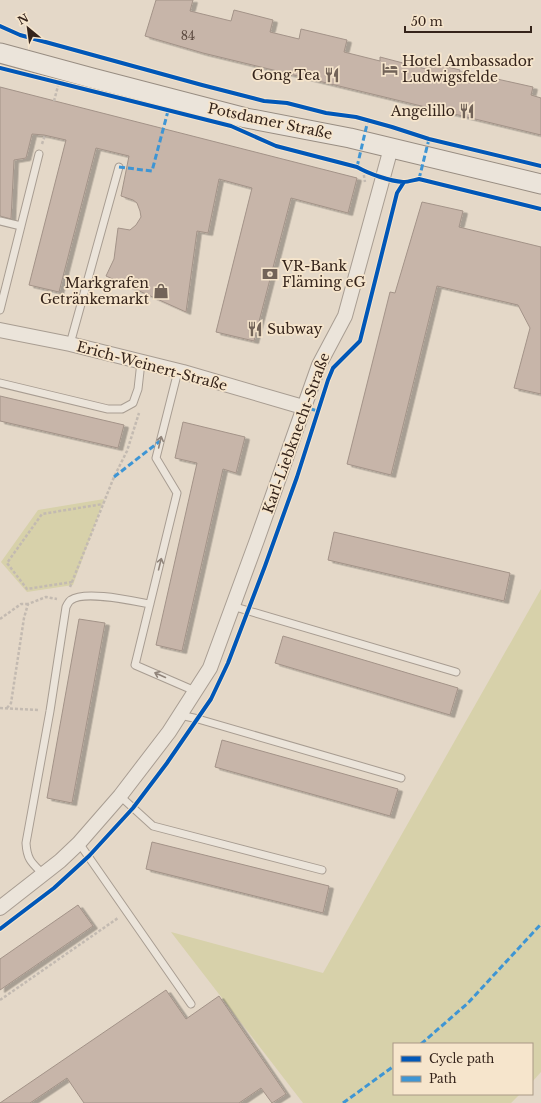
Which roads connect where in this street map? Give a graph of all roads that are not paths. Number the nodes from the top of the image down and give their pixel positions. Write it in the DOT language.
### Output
graph roads {
  1 [pos="0,53"];
  2 [pos="391,148"];
  3 [pos="39,154"];
  4 [pos="119,167"];
  5 [pos="541,184"];
  6 [pos="0,221"];
  7 [pos="21,226"];
  8 [pos="0,310"];
  9 [pos="0,330"];
  10 [pos="70,344"];
  11 [pos="141,362"];
  12 [pos="178,371"];
  13 [pos="0,383"];
  14 [pos="304,407"];
  15 [pos="150,604"];
  16 [pos="232,606"];
  17 [pos="456,672"];
  18 [pos="195,691"];
  19 [pos="180,715"];
  20 [pos="401,778"];
  21 [pos="120,796"];
  22 [pos="79,843"];
  23 [pos="322,870"];
  24 [pos="43,874"];
  25 [pos="0,908"];
  26 [pos="191,1004"];
  1 -- 2 [label="main road, Potsdamer Straße"];
  2 -- 5 [label="main road, Potsdamer Straße"];
  2 -- 14 [label="street, Karl-Liebknecht-Straße"];
  3 -- 7 [label="lane"];
  4 -- 10 [label="lane"];
  6 -- 7 [label="lane"];
  7 -- 8 [label="lane"];
  9 -- 10 [label="street, Erich-Weinert-Straße"];
  10 -- 11 [label="street, Erich-Weinert-Straße"];
  11 -- 12 [label="street, Erich-Weinert-Straße"];
  11 -- 13 [label="lane"];
  12 -- 14 [label="street, Erich-Weinert-Straße"];
  15 -- 12 [label="lane, one-way"];
  14 -- 16 [label="street, Karl-Liebknecht-Straße"];
  18 -- 15 [label="lane, one-way"];
  15 -- 24 [label="lane"];
  16 -- 17 [label="lane"];
  16 -- 18 [label="street, Karl-Liebknecht-Straße"];
  18 -- 19 [label="street, Karl-Liebknecht-Straße"];
  19 -- 20 [label="lane"];
  19 -- 21 [label="street, Karl-Liebknecht-Straße"];
  21 -- 22 [label="street, Karl-Liebknecht-Straße"];
  21 -- 23 [label="lane"];
  22 -- 24 [label="street, Karl-Liebknecht-Straße"];
  22 -- 26 [label="lane"];
  24 -- 25 [label="street, Karl-Liebknecht-Straße"];
}
